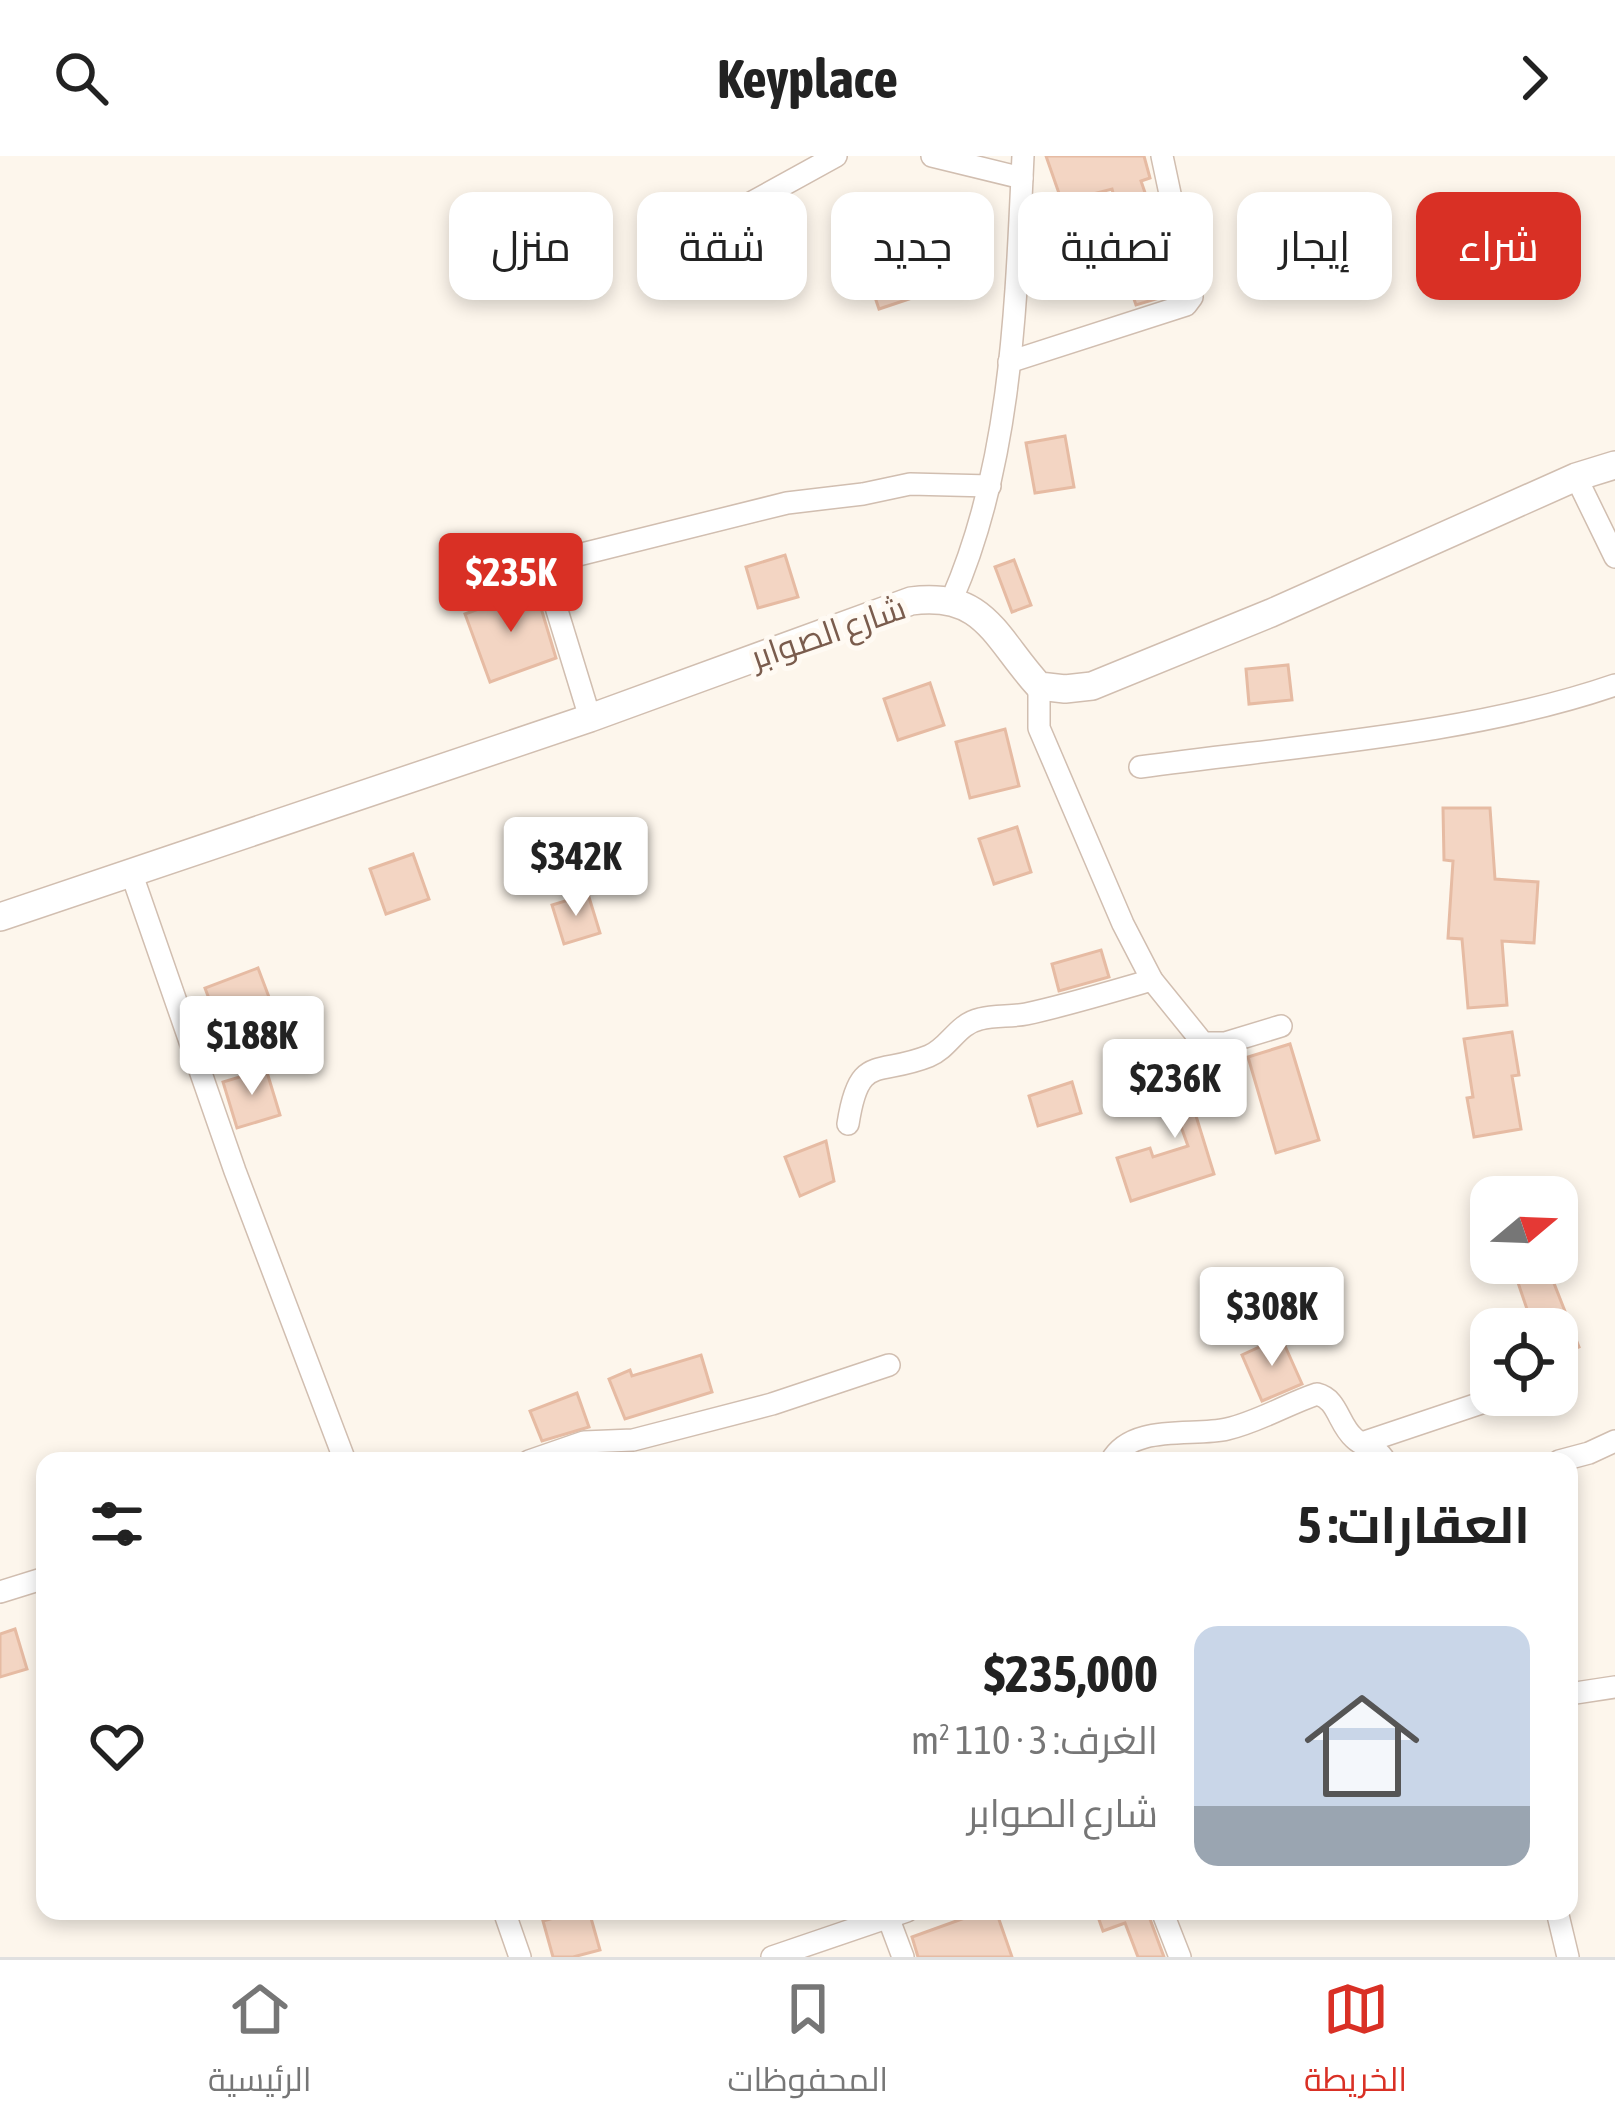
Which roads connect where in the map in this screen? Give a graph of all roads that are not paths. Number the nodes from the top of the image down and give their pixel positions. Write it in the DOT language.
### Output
graph roads {
  1 [pos="836,156"];
  2 [pos="932,156"];
  3 [pos="1162,156"];
  4 [pos="1023,167"];
  5 [pos="771,192"];
  6 [pos="1009,362"];
  7 [pos="1615,464"];
  8 [pos="1576,477"];
  9 [pos="990,486"];
  10 [pos="1615,557"];
  11 [pos="952,599"];
  12 [pos="1615,685"];
  13 [pos="1039,686"];
  14 [pos="590,718"];
  15 [pos="1140,767"];
  16 [pos="131,872"];
  17 [pos="0,917"];
  18 [pos="1152,980"];
  19 [pos="1281,1026"];
  20 [pos="848,1124"];
  21 [pos="889,1365"];
  22 [pos="1470,1407"];
  23 [pos="1615,1441"];
  24 [pos="1362,1443"];
  25 [pos="342,1452"];
  26 [pos="555,1452"];
  27 [pos="1119,1452"];
  28 [pos="1379,1452"];
  29 [pos="1578,1456"];
  30 [pos="36,1580"];
  31 [pos="0,1592"];
  32 [pos="1615,1687"];
  33 [pos="1578,1693"];
  34 [pos="507,1920"];
  35 [pos="880,1920"];
  36 [pos="899,1920"];
  37 [pos="1166,1920"];
  38 [pos="1559,1920"];
  39 [pos="520,1957"];
  40 [pos="772,1957"];
  41 [pos="903,1957"];
  42 [pos="1180,1957"];
  43 [pos="1568,1957"];
  1 -- 5 [label="street"];
  2 -- 4 [label="street"];
  3 -- 6 [label="street"];
  4 -- 6 [label="street"];
  6 -- 9 [label="street"];
  7 -- 8 [label="street"];
  8 -- 10 [label="street"];
  8 -- 13 [label="street"];
  9 -- 11 [label="street"];
  9 -- 14 [label="street"];
  11 -- 13 [label="street, شارع الصوابر"];
  11 -- 14 [label="street, شارع الصوابر"];
  12 -- 15 [label="street"];
  13 -- 18 [label="street"];
  14 -- 16 [label="street, شارع الصوابر"];
  16 -- 17 [label="street, شارع الصوابر"];
  16 -- 25 [label="street"];
  18 -- 19 [label="street"];
  18 -- 20 [label="street"];
  21 -- 26 [label="street"];
  22 -- 24 [label="street"];
  23 -- 29 [label="street"];
  24 -- 27 [label="street"];
  24 -- 28 [label="street"];
  30 -- 31 [label="street"];
  32 -- 33 [label="street"];
  34 -- 39 [label="street"];
  35 -- 40 [label="street"];
  36 -- 41 [label="street"];
  37 -- 42 [label="street"];
  38 -- 43 [label="street"];
}
